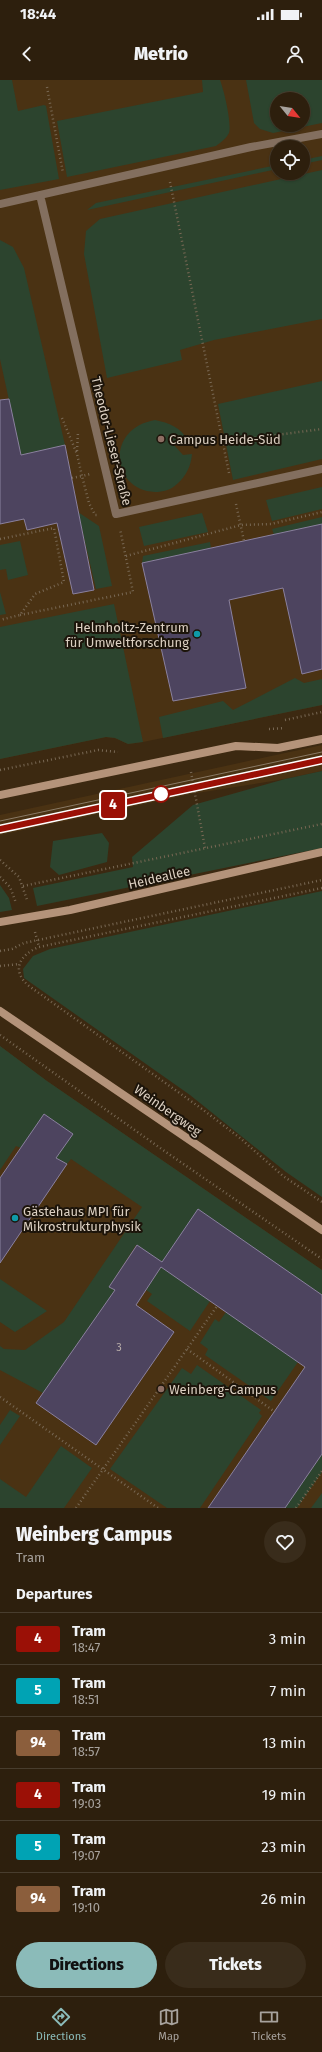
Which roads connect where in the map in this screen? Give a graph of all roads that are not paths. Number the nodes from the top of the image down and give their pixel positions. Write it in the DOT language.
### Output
graph roads {
  1 [pos="322,134"];
  2 [pos="40,195"];
  3 [pos="0,204"];
  4 [pos="322,469"];
  5 [pos="322,739"];
  6 [pos="0,795"];
  7 [pos="322,852"];
  8 [pos="0,922"];
  9 [pos="0,1010"];
  10 [pos="322,1230"];
  1 -- 2 [label="street"];
  2 -- 3 [label="street"];
  2 -- 4 [label="street, Theodor-Lieser-Straße"];
  5 -- 6 [label="main road"];
  7 -- 8 [label="main road, Heideallee"];
  9 -- 10 [label="main road, Weinbergweg"];
}
